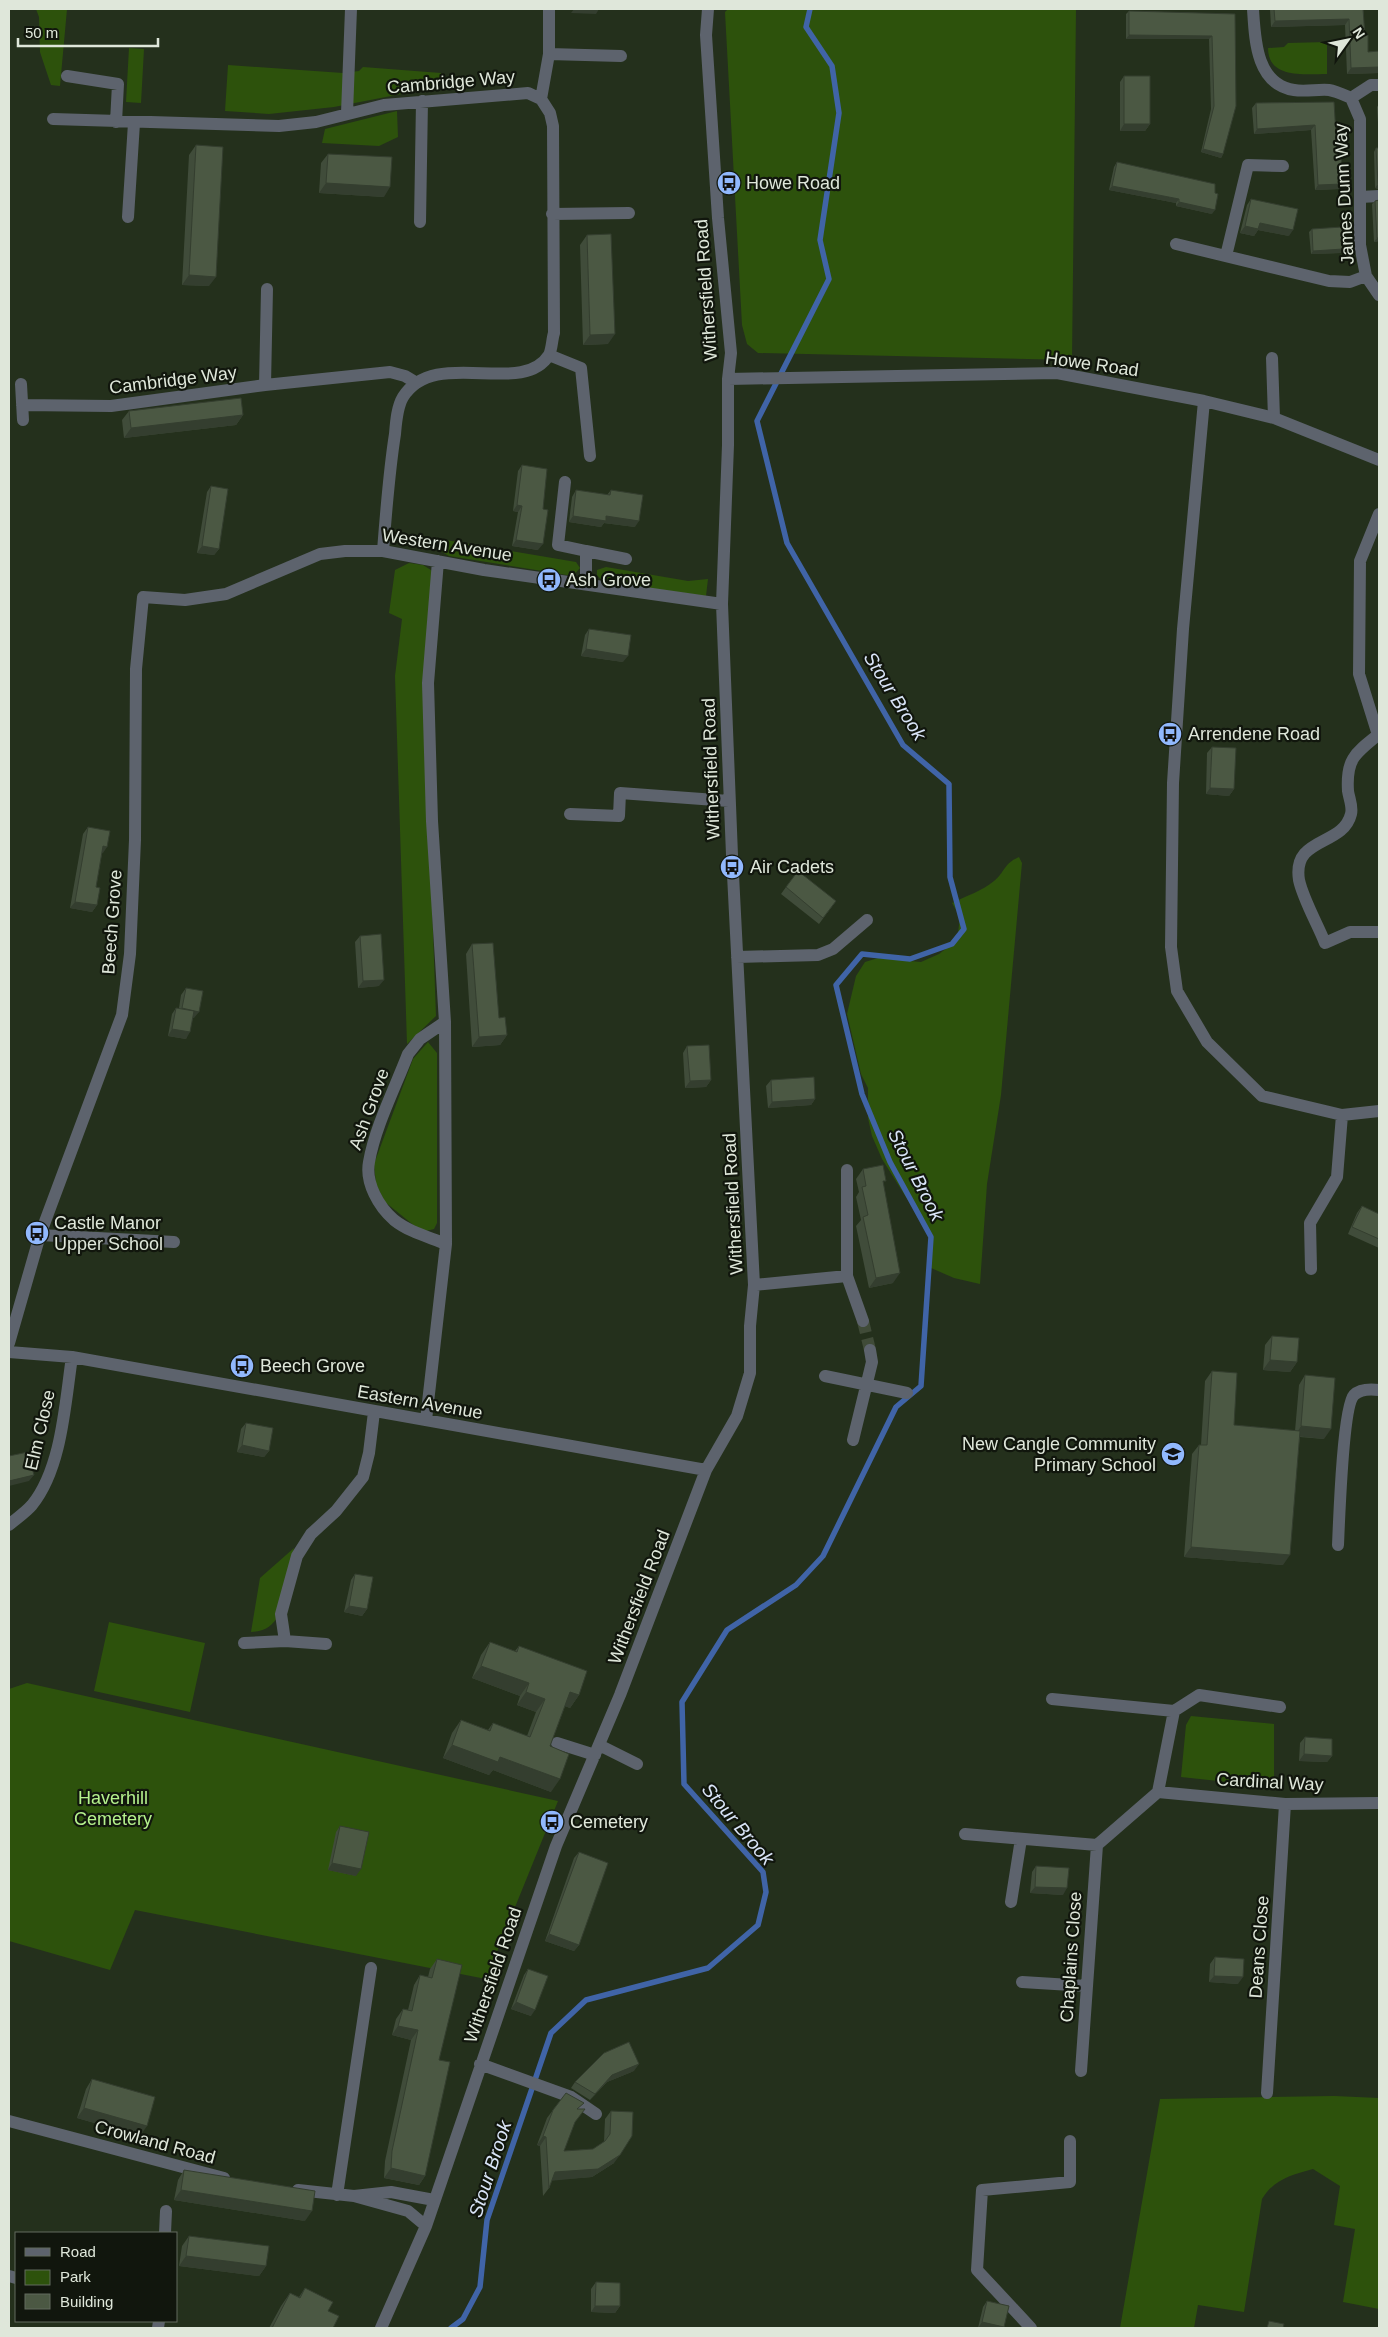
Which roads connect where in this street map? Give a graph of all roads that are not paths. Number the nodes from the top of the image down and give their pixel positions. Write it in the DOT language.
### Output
graph roads {
  1 [pos="352,9"];
  2 [pos="549,9"];
  3 [pos="708,9"];
  4 [pos="1253,9"];
  5 [pos="549,54"];
  6 [pos="621,56"];
  7 [pos="67,76"];
  8 [pos="1379,85"];
  9 [pos="1351,98"];
  10 [pos="541,99"];
  11 [pos="422,101"];
  12 [pos="347,113"];
  13 [pos="54,119"];
  14 [pos="116,122"];
  15 [pos="134,123"];
  16 [pos="1283,166"];
  17 [pos="1379,196"];
  18 [pos="1360,197"];
  19 [pos="629,213"];
  20 [pos="552,214"];
  21 [pos="128,217"];
  22 [pos="420,222"];
  23 [pos="1176,244"];
  24 [pos="1226,256"];
  25 [pos="1366,276"];
  26 [pos="267,289"];
  27 [pos="1379,295"];
  28 [pos="549,355"];
  29 [pos="1272,358"];
  30 [pos="728,378"];
  31 [pos="415,382"];
  32 [pos="21,384"];
  33 [pos="266,385"];
  34 [pos="1204,401"];
  35 [pos="22,405"];
  36 [pos="1274,418"];
  37 [pos="23,420"];
  38 [pos="590,456"];
  39 [pos="1379,460"];
  40 [pos="565,482"];
  41 [pos="1379,514"];
  42 [pos="382,551"];
  43 [pos="586,551"];
  44 [pos="626,559"];
  45 [pos="438,561"];
  46 [pos="586,584"];
  47 [pos="143,597"];
  48 [pos="722,604"];
  49 [pos="1378,736"];
  50 [pos="729,800"];
  51 [pos="570,814"];
  52 [pos="867,920"];
  53 [pos="1379,932"];
  54 [pos="737,957"];
  55 [pos="445,1022"];
  56 [pos="1379,1111"];
  57 [pos="1342,1115"];
  58 [pos="847,1170"];
  59 [pos="40,1235"];
  60 [pos="174,1242"];
  61 [pos="446,1244"];
  62 [pos="1311,1269"];
  63 [pos="847,1276"];
  64 [pos="754,1285"];
  65 [pos="863,1321"];
  66 [pos="9,1344"];
  67 [pos="870,1350"];
  68 [pos="9,1352"];
  69 [pos="72,1357"];
  70 [pos="825,1376"];
  71 [pos="867,1386"];
  72 [pos="1379,1390"];
  73 [pos="907,1393"];
  74 [pos="374,1412"];
  75 [pos="426,1420"];
  76 [pos="853,1440"];
  77 [pos="706,1470"];
  78 [pos="9,1525"];
  79 [pos="1338,1545"];
  80 [pos="285,1641"];
  81 [pos="244,1643"];
  82 [pos="326,1644"];
  83 [pos="1052,1699"];
  84 [pos="1280,1707"];
  85 [pos="1174,1711"];
  86 [pos="557,1743"];
  87 [pos="597,1750"];
  88 [pos="638,1764"];
  89 [pos="1158,1792"];
  90 [pos="1379,1803"];
  91 [pos="1285,1804"];
  92 [pos="965,1834"];
  93 [pos="1022,1839"];
  94 [pos="1097,1846"];
  95 [pos="1011,1902"];
  96 [pos="371,1968"];
  97 [pos="1022,1982"];
  98 [pos="1087,1986"];
  99 [pos="480,2064"];
  100 [pos="1081,2071"];
  101 [pos="1267,2093"];
  102 [pos="596,2114"];
  103 [pos="9,2120"];
  104 [pos="1070,2142"];
  105 [pos="240,2182"];
  106 [pos="288,2189"];
  107 [pos="337,2195"];
  108 [pos="354,2196"];
  109 [pos="434,2200"];
  110 [pos="166,2211"];
  111 [pos="426,2226"];
  112 [pos="165,2232"];
  113 [pos="382,2328"];
  114 [pos="1031,2328"];
  1 -- 12 [label="street"];
  2 -- 5 [label="street"];
  3 -- 30 [label="street, Withersfield Road"];
  4 -- 9 [label="street, James Dunn Way"];
  5 -- 6 [label="street"];
  5 -- 10 [label="street"];
  7 -- 14 [label="street"];
  8 -- 9 [label="street"];
  9 -- 18 [label="street, James Dunn Way"];
  10 -- 11 [label="street, Cambridge Way"];
  10 -- 20 [label="street"];
  11 -- 12 [label="street, Cambridge Way"];
  11 -- 22 [label="street"];
  12 -- 15 [label="street, Cambridge Way"];
  13 -- 14 [label="street, Cambridge Way"];
  14 -- 15 [label="street, Cambridge Way"];
  15 -- 21 [label="street"];
  16 -- 24 [label="street"];
  17 -- 18 [label="street"];
  18 -- 25 [label="street, James Dunn Way"];
  19 -- 20 [label="street"];
  20 -- 28 [label="street"];
  23 -- 24 [label="street"];
  24 -- 25 [label="street"];
  25 -- 27 [label="street, James Dunn Way"];
  26 -- 33 [label="street"];
  28 -- 31 [label="street"];
  28 -- 38 [label="street"];
  29 -- 36 [label="street"];
  30 -- 34 [label="street, Howe Road"];
  30 -- 48 [label="street, Withersfield Road"];
  31 -- 33 [label="street, Cambridge Way"];
  31 -- 42 [label="street"];
  32 -- 35 [label="street"];
  33 -- 35 [label="street, Cambridge Way"];
  34 -- 36 [label="street, Howe Road"];
  34 -- 57 [label="street"];
  35 -- 37 [label="street"];
  36 -- 39 [label="street, Howe Road"];
  40 -- 43 [label="street"];
  41 -- 49 [label="street"];
  42 -- 45 [label="street, Western Avenue"];
  42 -- 47 [label="street, Western Avenue"];
  43 -- 44 [label="street"];
  43 -- 46 [label="street"];
  45 -- 46 [label="street, Western Avenue"];
  45 -- 55 [label="street"];
  46 -- 48 [label="street, Western Avenue"];
  47 -- 59 [label="street, Beech Grove"];
  48 -- 50 [label="street, Withersfield Road"];
  49 -- 53 [label="street"];
  50 -- 51 [label="street"];
  50 -- 54 [label="street, Withersfield Road"];
  52 -- 54 [label="street"];
  54 -- 64 [label="street, Withersfield Road"];
  55 -- 61 [label="street"];
  55 -- 61 [label="street, Ash Grove"];
  56 -- 57 [label="street"];
  57 -- 62 [label="street"];
  58 -- 63 [label="street"];
  59 -- 60 [label="street"];
  59 -- 66 [label="street, Beech Grove"];
  61 -- 75 [label="street"];
  63 -- 64 [label="street"];
  63 -- 65 [label="street"];
  64 -- 77 [label="street, Withersfield Road"];
  67 -- 71 [label="street"];
  68 -- 69 [label="street, Eastern Avenue"];
  69 -- 74 [label="street, Eastern Avenue"];
  69 -- 78 [label="street, Elm Close"];
  70 -- 71 [label="street"];
  71 -- 73 [label="street"];
  71 -- 76 [label="street"];
  72 -- 79 [label="street"];
  74 -- 75 [label="street, Eastern Avenue"];
  74 -- 80 [label="street"];
  75 -- 77 [label="street, Eastern Avenue"];
  77 -- 87 [label="street, Withersfield Road"];
  80 -- 81 [label="street"];
  80 -- 82 [label="street"];
  83 -- 85 [label="street"];
  84 -- 85 [label="street"];
  85 -- 89 [label="street"];
  86 -- 87 [label="street"];
  87 -- 88 [label="street"];
  87 -- 99 [label="street, Withersfield Road"];
  89 -- 91 [label="street, Cardinal Way"];
  89 -- 94 [label="street"];
  90 -- 91 [label="street, Cardinal Way"];
  91 -- 101 [label="street, Deans Close"];
  92 -- 93 [label="street"];
  93 -- 94 [label="street"];
  93 -- 95 [label="street"];
  94 -- 98 [label="street, Chaplains Close"];
  96 -- 107 [label="street"];
  97 -- 98 [label="street"];
  98 -- 100 [label="street, Chaplains Close"];
  99 -- 102 [label="street"];
  99 -- 109 [label="street, Withersfield Road"];
  103 -- 105 [label="street, Crowland Road"];
  104 -- 114 [label="street"];
  106 -- 107 [label="street"];
  107 -- 108 [label="street"];
  108 -- 109 [label="street"];
  108 -- 111 [label="street"];
  109 -- 111 [label="street, Withersfield Road"];
  110 -- 112 [label="street"];
  111 -- 113 [label="street, Withersfield Road"];
}
